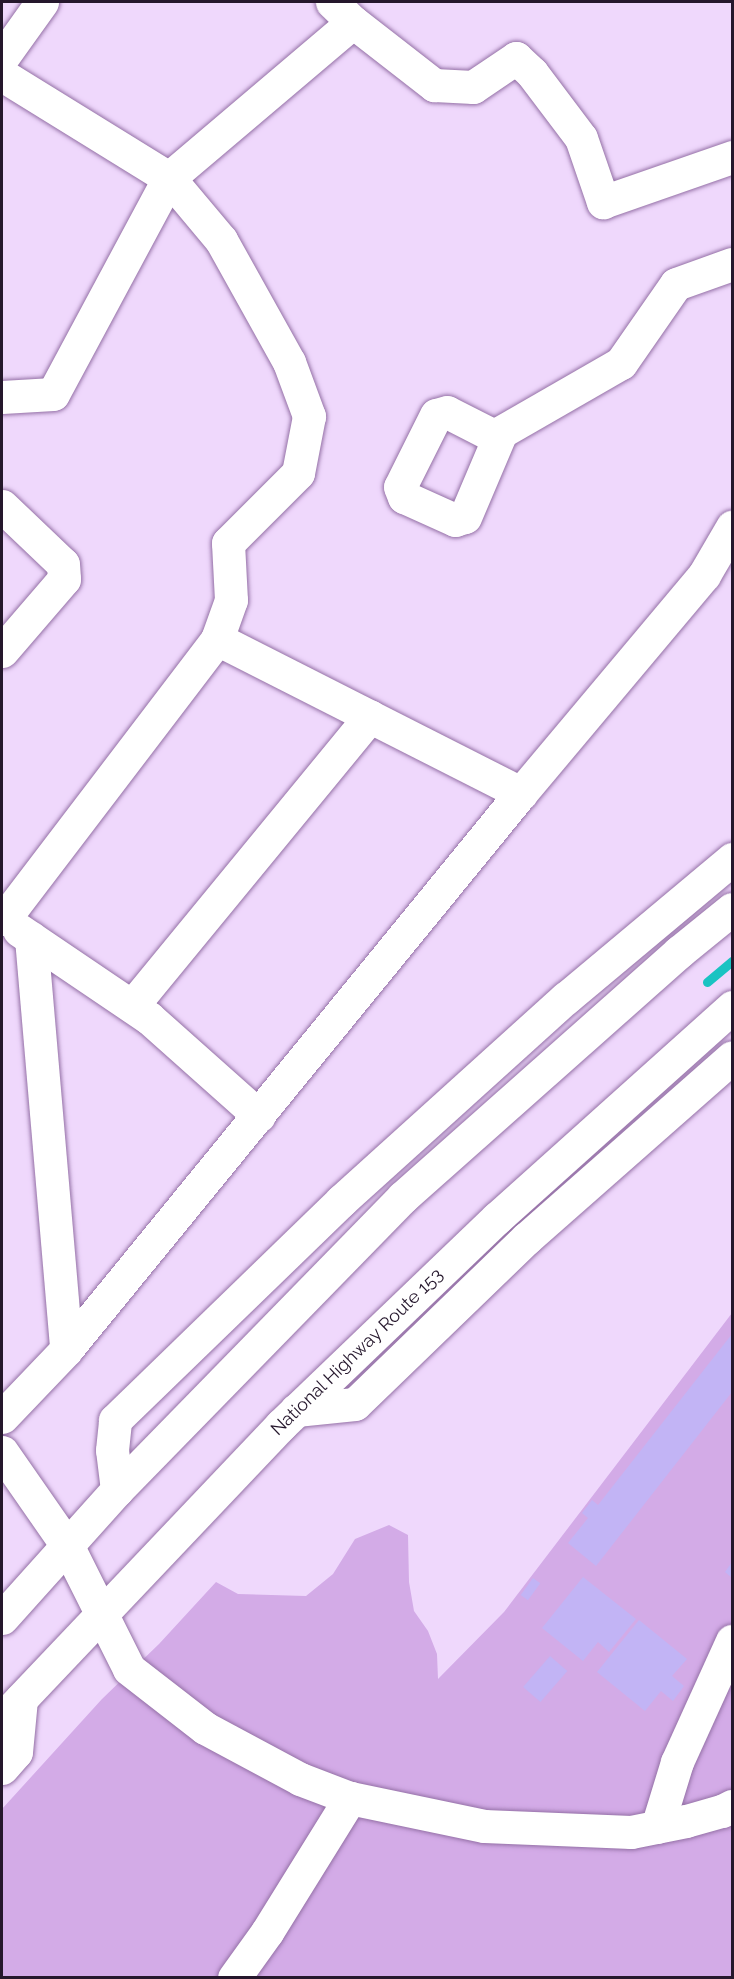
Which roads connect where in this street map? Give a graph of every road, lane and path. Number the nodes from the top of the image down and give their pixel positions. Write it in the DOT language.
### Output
graph roads {
  1 [pos="42,2"];
  2 [pos="343,12"];
  3 [pos="2,58"];
  4 [pos="2,75"];
  5 [pos="732,157"];
  6 [pos="169,178"];
  7 [pos="732,264"];
  8 [pos="2,397"];
  9 [pos="498,438"];
  10 [pos="2,506"];
  11 [pos="732,527"];
  12 [pos="217,639"];
  13 [pos="2,651"];
  14 [pos="370,716"];
  15 [pos="521,793"];
  16 [pos="732,859"];
  17 [pos="732,909"];
  18 [pos="3,918"];
  19 [pos="31,938"];
  20 [pos="132,1006"];
  21 [pos="732,1007"];
  22 [pos="732,1057"];
  23 [pos="653,1076"];
  24 [pos="674,1108"];
  25 [pos="259,1116"];
  26 [pos="66,1350"];
  27 [pos="296,1410"];
  28 [pos="2,1417"];
  29 [pos="2,1452"];
  30 [pos="117,1490"];
  31 [pos="68,1547"];
  32 [pos="102,1613"];
  33 [pos="2,1618"];
  34 [pos="732,1641"];
  35 [pos="11,1709"];
  36 [pos="2,1768"];
  37 [pos="350,1798"];
  38 [pos="732,1806"];
  39 [pos="657,1827"];
  40 [pos="236,1977"];
  1 -- 3 [label="main road"];
  2 -- 5 [label="main road"];
  2 -- 6 [label="main road"];
  4 -- 6 [label="main road"];
  6 -- 8 [label="main road"];
  6 -- 12 [label="main road"];
  7 -- 9 [label="main road"];
  10 -- 13 [label="main road"];
  11 -- 15 [label="main road"];
  12 -- 14 [label="main road"];
  12 -- 18 [label="main road"];
  14 -- 15 [label="main road"];
  14 -- 20 [label="main road"];
  15 -- 25 [label="main road"];
  16 -- 30 [label="main road"];
  17 -- 30 [label="main road"];
  18 -- 19 [label="main road"];
  19 -- 20 [label="main road"];
  19 -- 26 [label="main road"];
  20 -- 25 [label="main road"];
  21 -- 23 [label="main road, National Highway Route 153"];
  22 -- 24 [label="main road"];
  23 -- 24 [label="main road"];
  23 -- 27 [label="main road, National Highway Route 153"];
  24 -- 27 [label="main road"];
  25 -- 26 [label="main road"];
  26 -- 28 [label="main road"];
  27 -- 32 [label="main road, National Highway Route 153"];
  29 -- 31 [label="main road"];
  30 -- 31 [label="main road"];
  31 -- 32 [label="main road"];
  31 -- 33 [label="main road"];
  32 -- 35 [label="main road, National Highway Route 153"];
  32 -- 37 [label="main road"];
  34 -- 39 [label="main road"];
  35 -- 36 [label="main road"];
  37 -- 39 [label="main road"];
  37 -- 40 [label="main road"];
  38 -- 39 [label="main road"];
}
